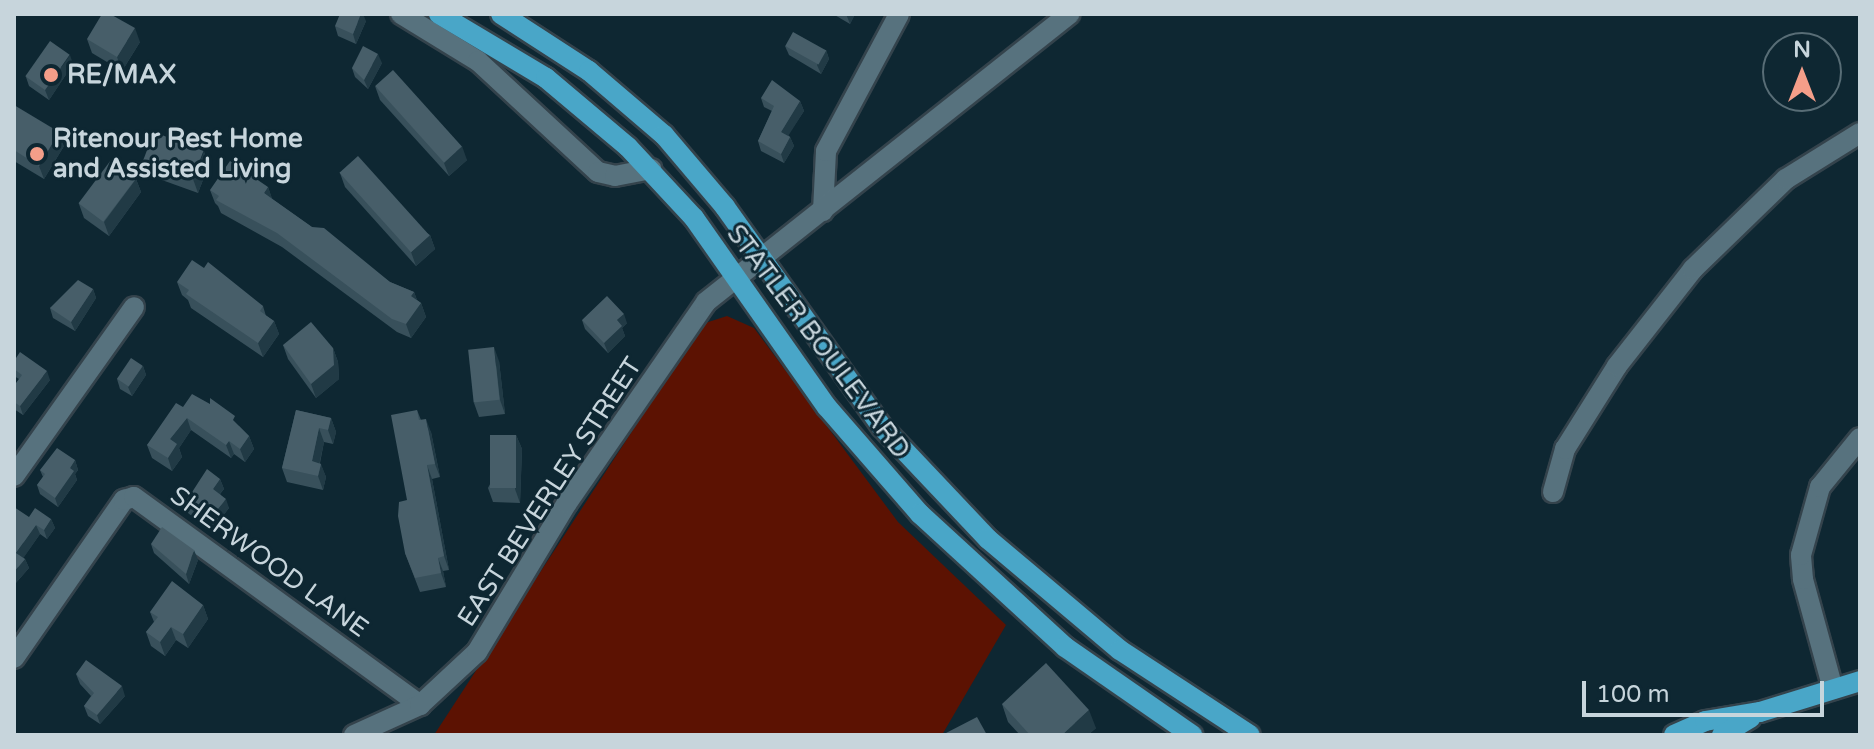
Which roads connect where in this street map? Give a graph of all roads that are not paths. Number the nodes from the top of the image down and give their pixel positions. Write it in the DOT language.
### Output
graph roads {
  1 [pos="401,14"];
  2 [pos="439,14"];
  3 [pos="501,14"];
  4 [pos="899,14"];
  5 [pos="1070,14"];
  6 [pos="1860,133"];
  7 [pos="651,169"];
  8 [pos="823,211"];
  9 [pos="760,255"];
  10 [pos="737,279"];
  11 [pos="134,307"];
  12 [pos="1860,438"];
  13 [pos="14,476"];
  14 [pos="1553,492"];
  15 [pos="14,658"];
  16 [pos="1860,681"];
  17 [pos="1833,689"];
  18 [pos="420,705"];
  19 [pos="1760,712"];
  20 [pos="354,735"];
  21 [pos="1192,735"];
  22 [pos="1250,735"];
  23 [pos="1674,735"];
  24 [pos="1722,735"];
  1 -- 7 [label="street"];
  2 -- 7 [label="main road, STATLER BOULEVARD"];
  3 -- 9 [label="main road, STATLER BOULEVARD"];
  4 -- 8 [label="street"];
  5 -- 8 [label="street, EAST BEVERLEY STREET"];
  6 -- 14 [label="street"];
  7 -- 10 [label="main road, STATLER BOULEVARD"];
  8 -- 9 [label="street, EAST BEVERLEY STREET"];
  9 -- 10 [label="street, EAST BEVERLEY STREET"];
  9 -- 22 [label="main road, STATLER BOULEVARD"];
  10 -- 18 [label="street, EAST BEVERLEY STREET"];
  10 -- 21 [label="main road, STATLER BOULEVARD"];
  11 -- 13 [label="street"];
  12 -- 17 [label="street"];
  15 -- 18 [label="street, SHERWOOD LANE"];
  16 -- 17 [label="main road"];
  17 -- 19 [label="main road"];
  18 -- 20 [label="street, EAST BEVERLEY STREET"];
  19 -- 23 [label="main road"];
  19 -- 24 [label="main road"];
}
